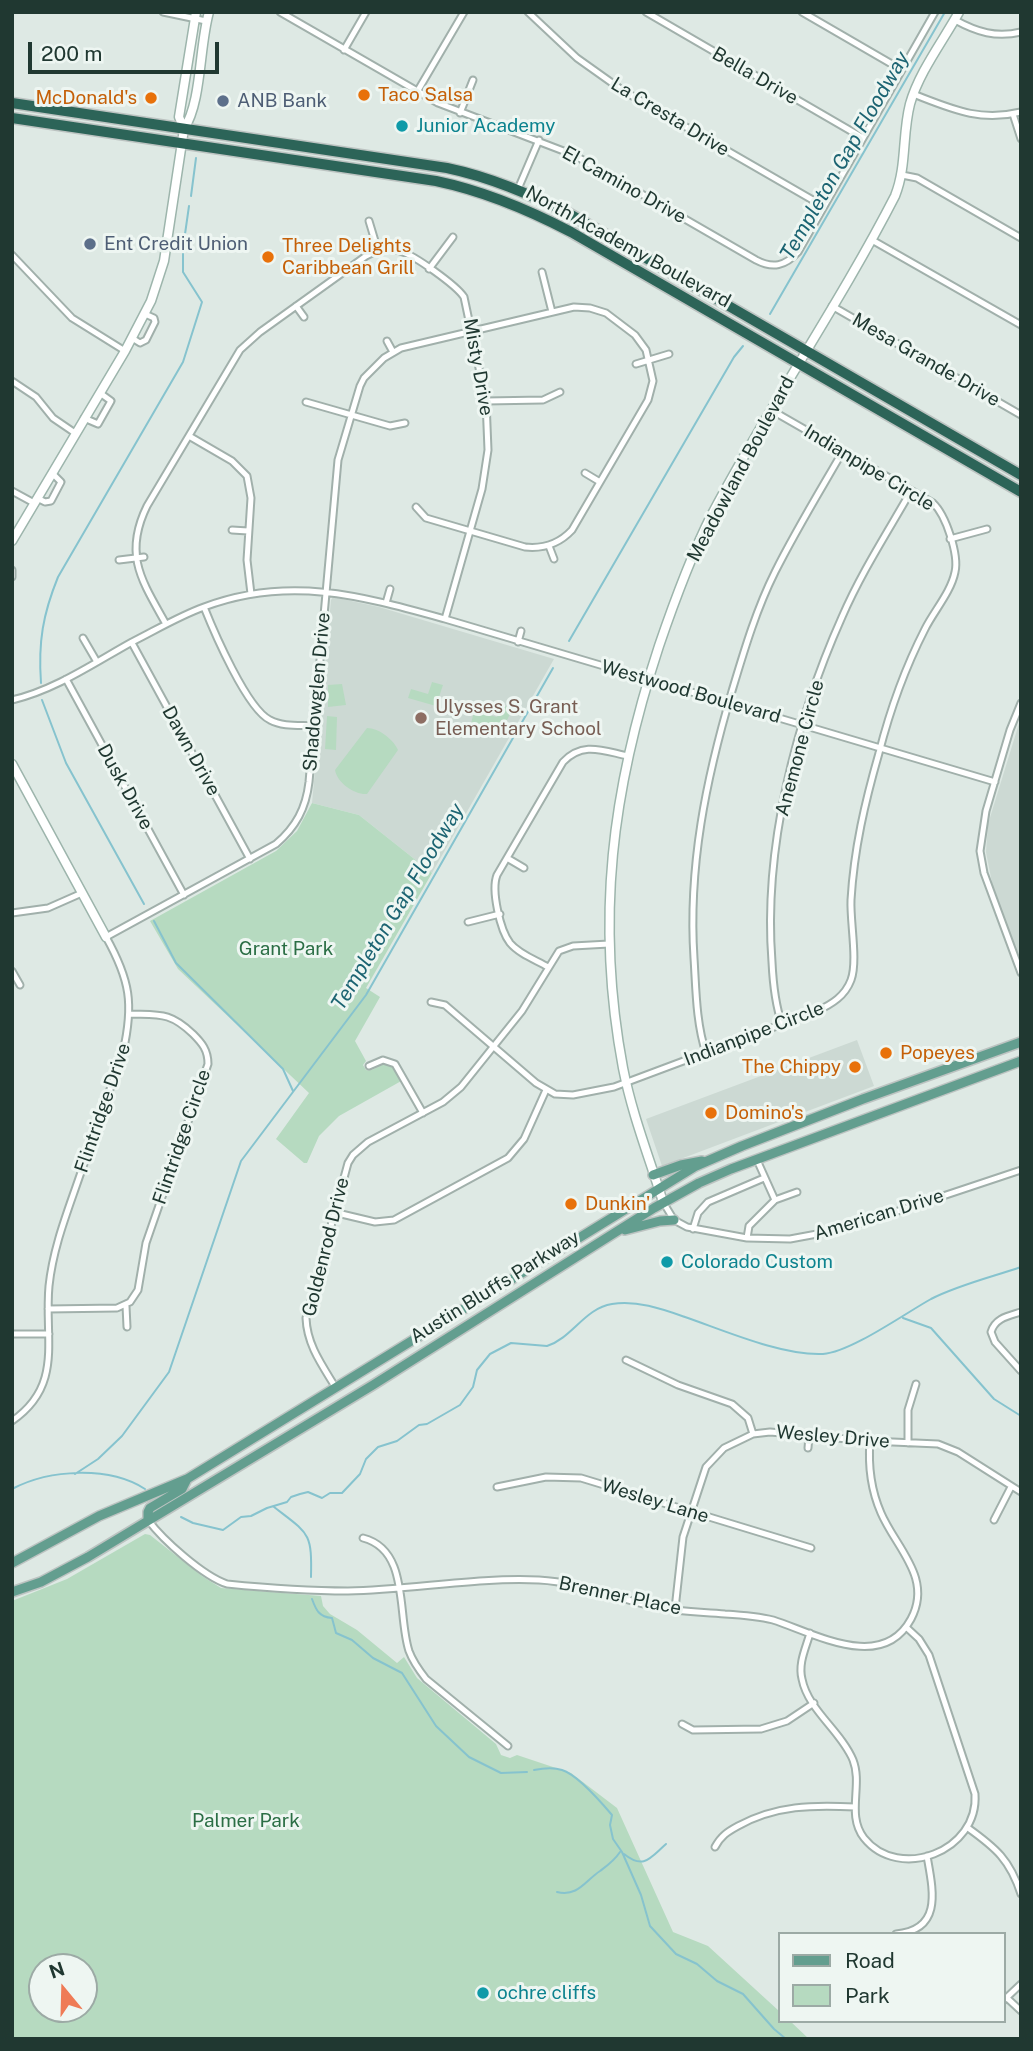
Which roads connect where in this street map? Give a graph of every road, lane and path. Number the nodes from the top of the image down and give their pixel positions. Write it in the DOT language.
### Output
graph roads {
  1 [pos="163,12"];
  2 [pos="280,12"];
  3 [pos="366,12"];
  4 [pos="464,12"];
  5 [pos="528,12"];
  6 [pos="542,12"];
  7 [pos="646,12"];
  8 [pos="802,12"];
  9 [pos="935,12"];
  10 [pos="196,15"];
  11 [pos="207,16"];
  12 [pos="957,16"];
  13 [pos="534,19"];
  14 [pos="1021,32"];
  15 [pos="344,50"];
  16 [pos="188,60"];
  17 [pos="200,62"];
  18 [pos="902,70"];
  19 [pos="473,80"];
  20 [pos="417,92"];
  21 [pos="913,94"];
  22 [pos="12,103"];
  23 [pos="1021,112"];
  24 [pos="460,113"];
  25 [pos="1013,114"];
  26 [pos="12,118"];
  27 [pos="184,130"];
  28 [pos="863,138"];
  29 [pos="1021,139"];
  30 [pos="539,140"];
  31 [pos="182,143"];
  32 [pos="902,175"];
  33 [pos="518,189"];
  34 [pos="823,206"];
  35 [pos="369,221"];
  36 [pos="453,236"];
  37 [pos="1021,238"];
  38 [pos="871,240"];
  39 [pos="378,251"];
  40 [pos="12,255"];
  41 [pos="429,269"];
  42 [pos="542,272"];
  43 [pos="296,306"];
  44 [pos="832,306"];
  45 [pos="551,312"];
  46 [pos="145,314"];
  47 [pos="304,317"];
  48 [pos="1021,325"];
  49 [pos="472,332"];
  50 [pos="132,338"];
  51 [pos="387,341"];
  52 [pos="806,350"];
  53 [pos="125,351"];
  54 [pos="393,352"];
  55 [pos="228,354"];
  56 [pos="669,354"];
  57 [pos="235,358"];
  58 [pos="649,360"];
  59 [pos="798,363"];
  60 [pos="636,364"];
  61 [pos="12,381"];
  62 [pos="559,392"];
  63 [pos="100,393"];
  64 [pos="486,401"];
  65 [pos="306,402"];
  66 [pos="771,410"];
  67 [pos="1021,415"];
  68 [pos="351,416"];
  69 [pos="84,418"];
  70 [pos="405,424"];
  71 [pos="75,433"];
  72 [pos="189,436"];
  73 [pos="843,451"];
  74 [pos="52,473"];
  75 [pos="585,473"];
  76 [pos="1021,475"];
  77 [pos="600,482"];
  78 [pos="12,491"];
  79 [pos="911,491"];
  80 [pos="1021,492"];
  81 [pos="35,500"];
  82 [pos="416,507"];
  83 [pos="987,529"];
  84 [pos="232,530"];
  85 [pos="248,531"];
  86 [pos="469,531"];
  87 [pos="950,539"];
  88 [pos="12,541"];
  89 [pos="549,546"];
  90 [pos="144,557"];
  91 [pos="135,558"];
  92 [pos="554,559"];
  93 [pos="119,561"];
  94 [pos="12,570"];
  95 [pos="12,577"];
  96 [pos="390,589"];
  97 [pos="325,591"];
  98 [pos="251,594"];
  99 [pos="386,603"];
  100 [pos="204,607"];
  101 [pos="445,619"];
  102 [pos="166,624"];
  103 [pos="521,631"];
  104 [pos="83,638"];
  105 [pos="518,642"];
  106 [pos="132,643"];
  107 [pos="97,662"];
  108 [pos="66,679"];
  109 [pos="649,680"];
  110 [pos="12,701"];
  111 [pos="728,703"];
  112 [pos="1021,703"];
  113 [pos="804,725"];
  114 [pos="314,726"];
  115 [pos="880,747"];
  116 [pos="628,756"];
  117 [pos="12,764"];
  118 [pos="995,782"];
  119 [pos="507,858"];
  120 [pos="250,859"];
  121 [pos="524,868"];
  122 [pos="82,893"];
  123 [pos="184,895"];
  124 [pos="12,913"];
  125 [pos="500,914"];
  126 [pos="468,922"];
  127 [pos="106,937"];
  128 [pos="609,944"];
  129 [pos="548,967"];
  130 [pos="12,971"];
  131 [pos="1021,973"];
  132 [pos="20,985"];
  133 [pos="432,1002"];
  134 [pos="130,1014"];
  135 [pos="782,1024"];
  136 [pos="1021,1042"];
  137 [pos="494,1046"];
  138 [pos="706,1053"];
  139 [pos="1021,1061"];
  140 [pos="369,1066"];
  141 [pos="626,1083"];
  142 [pos="546,1090"];
  143 [pos="423,1113"];
  144 [pos="757,1160"];
  145 [pos="707,1161"];
  146 [pos="1021,1170"];
  147 [pos="653,1175"];
  148 [pos="764,1178"];
  149 [pos="659,1189"];
  150 [pos="797,1192"];
  151 [pos="775,1200"];
  152 [pos="663,1202"];
  153 [pos="333,1212"];
  154 [pos="674,1220"];
  155 [pos="693,1229"];
  156 [pos="611,1236"];
  157 [pos="747,1238"];
  158 [pos="125,1306"];
  159 [pos="48,1309"];
  160 [pos="1021,1312"];
  161 [pos="127,1327"];
  162 [pos="12,1334"];
  163 [pos="49,1334"];
  164 [pos="626,1360"];
  165 [pos="1021,1371"];
  166 [pos="916,1384"];
  167 [pos="336,1388"];
  168 [pos="12,1421"];
  169 [pos="753,1434"];
  170 [pos="809,1436"];
  171 [pos="870,1441"];
  172 [pos="908,1443"];
  173 [pos="808,1448"];
  174 [pos="187,1479"];
  175 [pos="497,1487"];
  176 [pos="1011,1487"];
  177 [pos="1021,1492"];
  178 [pos="691,1512"];
  179 [pos="148,1520"];
  180 [pos="994,1521"];
  181 [pos="363,1538"];
  182 [pos="811,1548"];
  183 [pos="12,1563"];
  184 [pos="399,1588"];
  185 [pos="12,1592"];
  186 [pos="676,1609"];
  187 [pos="906,1627"];
  188 [pos="810,1633"];
  189 [pos="814,1703"];
  190 [pos="682,1724"];
  191 [pos="508,1746"];
  192 [pos="855,1807"];
  193 [pos="968,1828"];
  194 [pos="715,1847"];
  195 [pos="927,1856"];
  196 [pos="1021,1894"];
  197 [pos="908,1932"];
  198 [pos="1021,1984"];
  199 [pos="1005,2000"];
  200 [pos="1021,2011"];
  1 -- 10 [label="street"];
  2 -- 15 [label="street, El Camino Drive"];
  3 -- 15 [label="street"];
  4 -- 20 [label="street"];
  5 -- 13 [label="street, La Cresta Drive"];
  6 -- 13 [label="street"];
  7 -- 28 [label="street, Bella Drive"];
  8 -- 18 [label="street"];
  9 -- 18 [label="street"];
  10 -- 11 [label="street"];
  10 -- 16 [label="street"];
  11 -- 17 [label="street"];
  12 -- 14 [label="street"];
  12 -- 21 [label="street, Meadowland Boulevard"];
  13 -- 34 [label="street, La Cresta Drive"];
  15 -- 20 [label="street, El Camino Drive"];
  16 -- 17 [label="street"];
  16 -- 27 [label="street"];
  17 -- 27 [label="street"];
  18 -- 28 [label="street"];
  19 -- 24 [label="street"];
  20 -- 24 [label="street, El Camino Drive"];
  21 -- 25 [label="street"];
  21 -- 32 [label="street, Meadowland Boulevard"];
  22 -- 27 [label="highway, North Academy Boulevard"];
  23 -- 25 [label="street"];
  24 -- 30 [label="street, El Camino Drive"];
  25 -- 29 [label="street"];
  26 -- 31 [label="highway, North Academy Boulevard"];
  27 -- 31 [label="street"];
  27 -- 33 [label="highway, North Academy Boulevard"];
  28 -- 34 [label="street"];
  30 -- 33 [label="street"];
  30 -- 34 [label="street, El Camino Drive"];
  31 -- 46 [label="street"];
  31 -- 59 [label="highway, North Academy Boulevard"];
  32 -- 37 [label="street"];
  32 -- 38 [label="street, Meadowland Boulevard"];
  33 -- 52 [label="highway, North Academy Boulevard"];
  35 -- 39 [label="street"];
  36 -- 41 [label="street"];
  38 -- 44 [label="street, Meadowland Boulevard"];
  38 -- 48 [label="street"];
  39 -- 41 [label="street, Misty Drive"];
  39 -- 43 [label="street"];
  40 -- 53 [label="street"];
  41 -- 49 [label="street, Misty Drive"];
  42 -- 45 [label="street"];
  43 -- 47 [label="street"];
  43 -- 57 [label="street"];
  44 -- 52 [label="street, Meadowland Boulevard"];
  44 -- 67 [label="street, Mesa Grande Drive"];
  45 -- 49 [label="street, Shadowglen Drive"];
  45 -- 58 [label="street, Shadowglen Drive"];
  46 -- 50 [label="street"];
  46 -- 50 [label="street"];
  49 -- 54 [label="street, Shadowglen Drive"];
  49 -- 64 [label="street, Misty Drive"];
  50 -- 53 [label="street"];
  51 -- 54 [label="street"];
  52 -- 59 [label="street, Meadowland Boulevard"];
  52 -- 76 [label="highway, North Academy Boulevard"];
  53 -- 63 [label="street"];
  54 -- 68 [label="street, Shadowglen Drive"];
  55 -- 57 [label="street"];
  56 -- 58 [label="street"];
  57 -- 72 [label="street"];
  58 -- 60 [label="street"];
  58 -- 77 [label="street"];
  59 -- 66 [label="street, Meadowland Boulevard"];
  59 -- 80 [label="highway, North Academy Boulevard"];
  61 -- 71 [label="street"];
  62 -- 64 [label="street"];
  63 -- 69 [label="street"];
  63 -- 69 [label="street"];
  64 -- 86 [label="street, Misty Drive"];
  65 -- 68 [label="street"];
  66 -- 73 [label="street, Indianpipe Circle"];
  66 -- 109 [label="street, Meadowland Boulevard"];
  68 -- 70 [label="street"];
  68 -- 97 [label="street, Shadowglen Drive"];
  69 -- 71 [label="street"];
  71 -- 74 [label="street"];
  72 -- 85 [label="street"];
  72 -- 91 [label="street"];
  73 -- 79 [label="street, Indianpipe Circle"];
  73 -- 111 [label="street"];
  74 -- 81 [label="street"];
  74 -- 81 [label="street"];
  75 -- 77 [label="street"];
  77 -- 89 [label="street"];
  78 -- 81 [label="street"];
  79 -- 87 [label="street, Indianpipe Circle"];
  79 -- 113 [label="street, Anemone Circle"];
  81 -- 88 [label="street"];
  82 -- 86 [label="street"];
  83 -- 87 [label="street"];
  84 -- 85 [label="street"];
  85 -- 98 [label="street"];
  86 -- 89 [label="street"];
  86 -- 101 [label="street, Misty Drive"];
  87 -- 115 [label="street, Indianpipe Circle"];
  89 -- 92 [label="street"];
  90 -- 91 [label="street"];
  91 -- 93 [label="street"];
  91 -- 102 [label="street"];
  94 -- 95 [label="street"];
  96 -- 99 [label="street"];
  97 -- 98 [label="street, Westwood Boulevard"];
  97 -- 99 [label="street, Westwood Boulevard"];
  97 -- 114 [label="street, Shadowglen Drive"];
  98 -- 100 [label="street, Westwood Boulevard"];
  99 -- 101 [label="street, Westwood Boulevard"];
  100 -- 102 [label="street, Westwood Boulevard"];
  100 -- 114 [label="street"];
  101 -- 105 [label="street, Westwood Boulevard"];
  102 -- 106 [label="street, Westwood Boulevard"];
  103 -- 105 [label="street"];
  104 -- 107 [label="street"];
  105 -- 109 [label="street, Westwood Boulevard"];
  106 -- 107 [label="street, Westwood Boulevard"];
  106 -- 120 [label="street, Dawn Drive"];
  107 -- 108 [label="street, Westwood Boulevard"];
  108 -- 110 [label="street, Westwood Boulevard"];
  108 -- 123 [label="street, Dusk Drive"];
  109 -- 111 [label="street, Westwood Boulevard"];
  109 -- 116 [label="street, Meadowland Boulevard"];
  111 -- 113 [label="street, Westwood Boulevard"];
  111 -- 138 [label="street"];
  112 -- 118 [label="street"];
  113 -- 115 [label="street, Westwood Boulevard"];
  113 -- 135 [label="street, Anemone Circle"];
  114 -- 120 [label="street, Shadowglen Drive"];
  115 -- 118 [label="street, Westwood Boulevard"];
  115 -- 135 [label="street, Indianpipe Circle"];
  116 -- 119 [label="street"];
  116 -- 128 [label="street, Meadowland Boulevard"];
  117 -- 122 [label="street, Flintridge Drive"];
  118 -- 131 [label="street"];
  119 -- 121 [label="street"];
  119 -- 125 [label="street"];
  120 -- 123 [label="street, Shadowglen Drive"];
  122 -- 124 [label="street"];
  122 -- 127 [label="street, Flintridge Drive"];
  123 -- 127 [label="street, Shadowglen Drive"];
  125 -- 126 [label="street"];
  125 -- 129 [label="street"];
  127 -- 134 [label="street, Flintridge Drive"];
  128 -- 129 [label="street, Goldenrod Drive"];
  128 -- 141 [label="street, Meadowland Boulevard"];
  129 -- 137 [label="street, Goldenrod Drive"];
  130 -- 132 [label="street"];
  133 -- 137 [label="street"];
  134 -- 158 [label="street, Flintridge Circle"];
  134 -- 159 [label="street, Flintridge Drive"];
  135 -- 138 [label="street, Indianpipe Circle"];
  136 -- 145 [label="main road, Austin Bluffs Parkway"];
  137 -- 142 [label="street"];
  137 -- 143 [label="street, Goldenrod Drive"];
  138 -- 141 [label="street, Indianpipe Circle"];
  139 -- 144 [label="main road, Austin Bluffs Parkway"];
  140 -- 143 [label="street"];
  141 -- 142 [label="street, Indianpipe Circle"];
  141 -- 147 [label="street, Meadowland Boulevard"];
  142 -- 153 [label="street"];
  143 -- 153 [label="street, Goldenrod Drive"];
  144 -- 148 [label="street"];
  144 -- 152 [label="main road, Austin Bluffs Parkway"];
  145 -- 147 [label="main road"];
  145 -- 149 [label="main road, Austin Bluffs Parkway"];
  146 -- 157 [label="street, American Drive"];
  147 -- 149 [label="street, Meadowland Boulevard"];
  148 -- 151 [label="street"];
  148 -- 155 [label="street"];
  149 -- 152 [label="street, Meadowland Boulevard"];
  149 -- 167 [label="main road, Austin Bluffs Parkway"];
  150 -- 151 [label="street"];
  151 -- 157 [label="street"];
  152 -- 154 [label="street"];
  152 -- 156 [label="main road, Austin Bluffs Parkway"];
  153 -- 167 [label="street, Goldenrod Drive"];
  154 -- 155 [label="street, American Drive"];
  154 -- 156 [label="main road"];
  155 -- 157 [label="street, American Drive"];
  156 -- 179 [label="main road, Austin Bluffs Parkway"];
  158 -- 159 [label="street"];
  158 -- 161 [label="street"];
  159 -- 163 [label="street, Flintridge Drive"];
  160 -- 165 [label="street"];
  162 -- 163 [label="street"];
  163 -- 168 [label="street, Flintridge Drive"];
  164 -- 169 [label="street"];
  166 -- 172 [label="street"];
  167 -- 174 [label="main road, Austin Bluffs Parkway"];
  169 -- 170 [label="street, Wesley Drive"];
  169 -- 178 [label="street, Wesley Drive"];
  170 -- 171 [label="street, Wesley Drive"];
  170 -- 173 [label="street"];
  171 -- 172 [label="street, Wesley Drive"];
  171 -- 187 [label="street"];
  172 -- 176 [label="street, Wesley Drive"];
  174 -- 179 [label="main road"];
  174 -- 183 [label="main road, Austin Bluffs Parkway"];
  175 -- 178 [label="street, Wesley Lane"];
  176 -- 177 [label="street, Wesley Drive"];
  176 -- 180 [label="street"];
  178 -- 182 [label="street, Wesley Lane"];
  178 -- 186 [label="street, Wesley Drive"];
  179 -- 184 [label="street, Brenner Place"];
  179 -- 185 [label="main road, Austin Bluffs Parkway"];
  181 -- 184 [label="street"];
  184 -- 186 [label="street, Brenner Place"];
  184 -- 191 [label="street"];
  186 -- 188 [label="street, Brenner Place"];
  187 -- 188 [label="street, Brenner Place"];
  187 -- 193 [label="street"];
  188 -- 189 [label="street"];
  189 -- 190 [label="street"];
  189 -- 192 [label="street"];
  192 -- 194 [label="street"];
  192 -- 195 [label="street"];
  193 -- 195 [label="street"];
  193 -- 196 [label="street"];
  195 -- 197 [label="street"];
  198 -- 199 [label="street"];
  199 -- 200 [label="street"];
}
